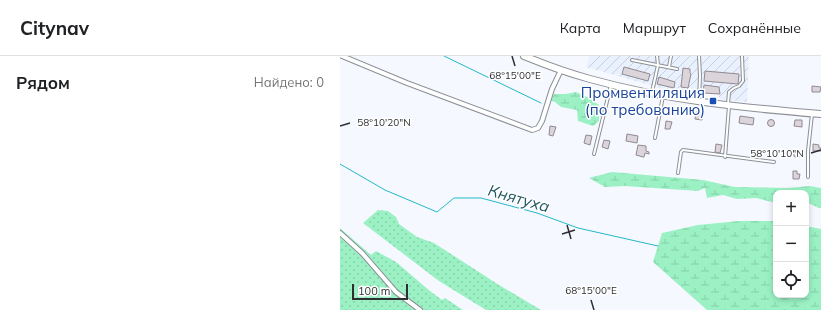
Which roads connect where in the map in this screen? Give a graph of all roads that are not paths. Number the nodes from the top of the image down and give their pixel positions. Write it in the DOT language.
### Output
graph roads {
  1 [pos="342,56"];
  2 [pos="524,56"];
  3 [pos="657,56"];
  4 [pos="671,56"];
  5 [pos="698,56"];
  6 [pos="742,56"];
  7 [pos="632,60"];
  8 [pos="658,65"];
  9 [pos="669,67"];
  10 [pos="677,69"];
  11 [pos="561,70"];
  12 [pos="611,84"];
  13 [pos="651,93"];
  14 [pos="664,95"];
  15 [pos="699,102"];
  16 [pos="729,106"];
  17 [pos="812,113"];
  18 [pos="821,114"];
  19 [pos="655,138"];
  20 [pos="594,154"];
  21 [pos="726,156"];
  22 [pos="774,162"];
  23 [pos="678,173"];
  24 [pos="808,177"];
  25 [pos="340,234"];
  26 [pos="420,310"];
  1 -- 11 [label="street"];
  2 -- 11 [label="street"];
  3 -- 8 [label="lane"];
  4 -- 9 [label="lane"];
  5 -- 15 [label="lane"];
  6 -- 16 [label="lane"];
  7 -- 8 [label="lane"];
  8 -- 9 [label="lane"];
  8 -- 13 [label="lane"];
  9 -- 10 [label="lane"];
  11 -- 12 [label="street"];
  12 -- 13 [label="street"];
  12 -- 20 [label="lane"];
  13 -- 14 [label="street"];
  14 -- 15 [label="street"];
  14 -- 19 [label="lane"];
  15 -- 16 [label="street"];
  16 -- 17 [label="street"];
  16 -- 21 [label="lane"];
  17 -- 18 [label="street"];
  17 -- 24 [label="lane"];
  21 -- 22 [label="lane"];
  21 -- 23 [label="lane"];
  25 -- 26 [label="street"];
}
